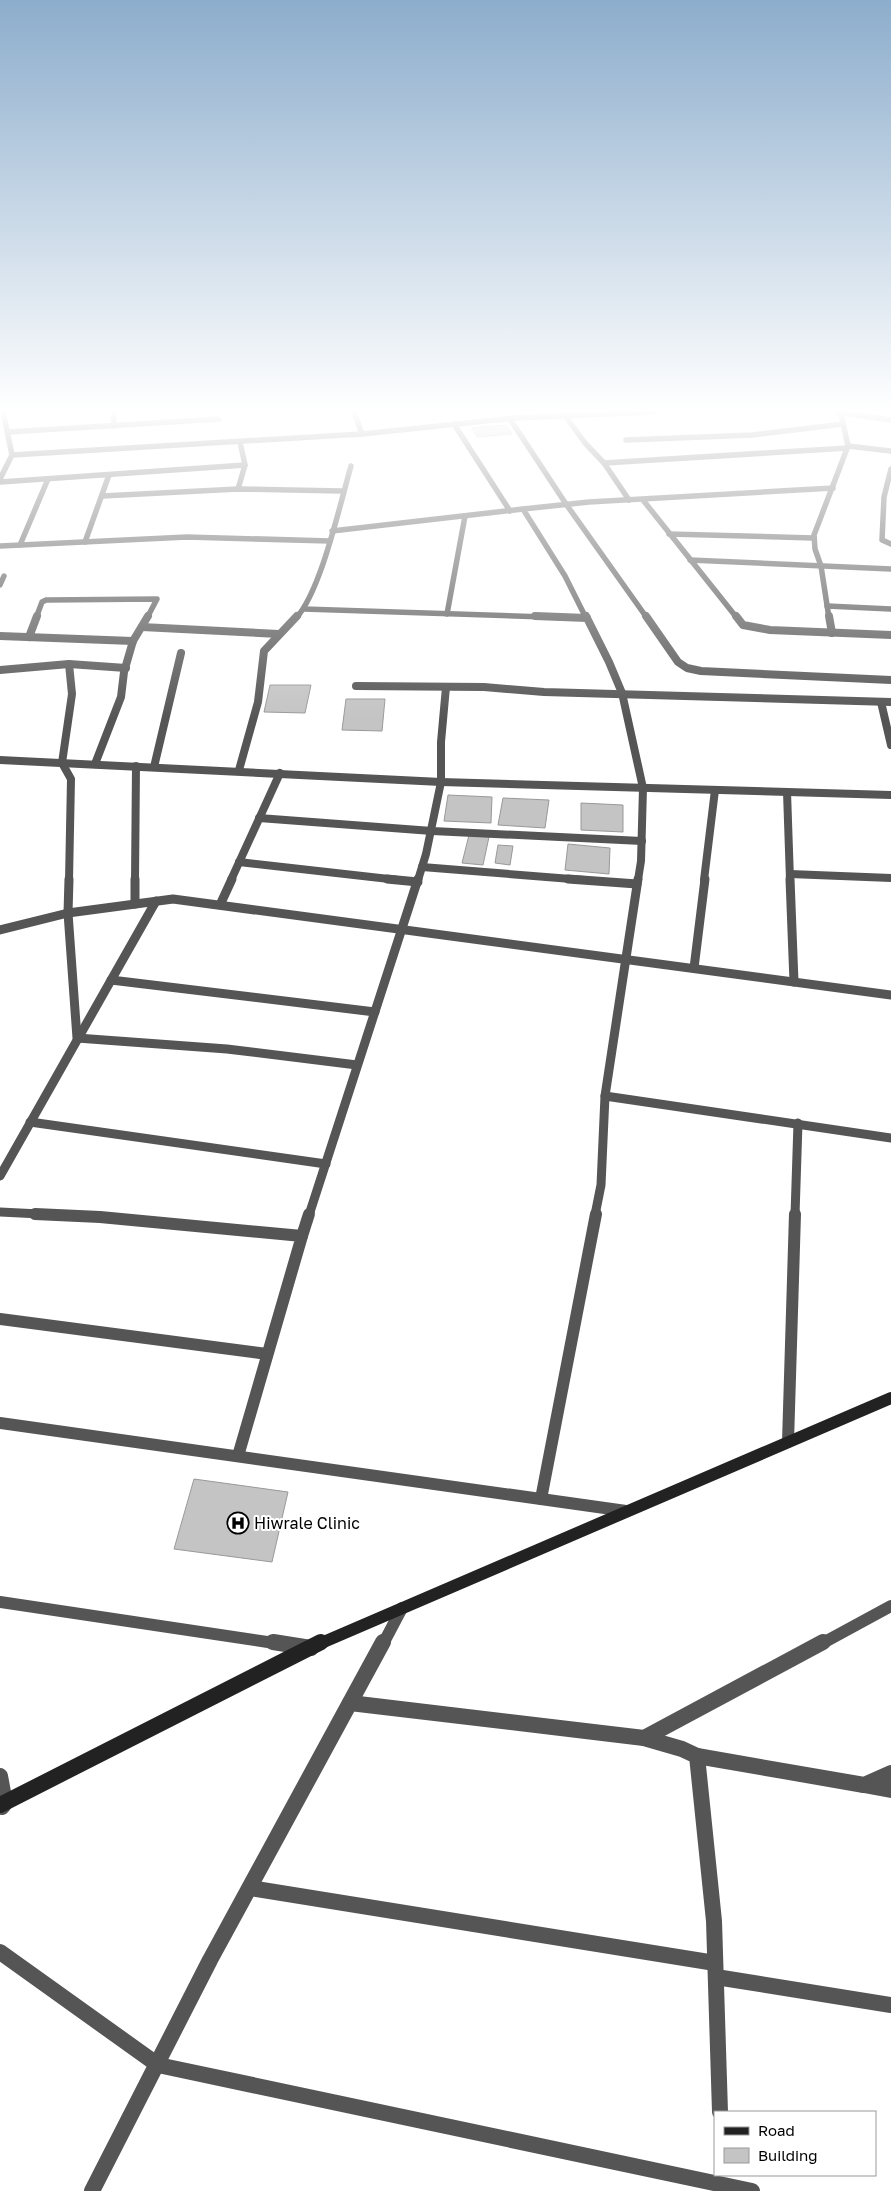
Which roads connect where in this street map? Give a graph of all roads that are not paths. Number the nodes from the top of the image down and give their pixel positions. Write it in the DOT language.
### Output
graph roads {
  1 [pos="33,514"];
  2 [pos="95,514"];
  3 [pos="336,514"];
  4 [pos="481,514"];
  5 [pos="526,514"];
  6 [pos="573,514"];
  7 [pos="654,514"];
  8 [pos="823,514"];
  9 [pos="883,514"];
  10 [pos="465,516"];
  11 [pos="332,531"];
  12 [pos="669,534"];
  13 [pos="814,538"];
  14 [pos="330,541"];
  15 [pos="85,542"];
  16 [pos="891,544"];
  17 [pos="20,545"];
  18 [pos="0,546"];
  19 [pos="690,560"];
  20 [pos="821,566"];
  21 [pos="891,569"];
  22 [pos="4,576"];
  23 [pos="0,585"];
  24 [pos="828,606"];
  25 [pos="304,608"];
  26 [pos="891,609"];
  27 [pos="448,614"];
  28 [pos="587,618"];
  29 [pos="142,627"];
  30 [pos="832,632"];
  31 [pos="279,634"];
  32 [pos="0,636"];
  33 [pos="891,636"];
  34 [pos="29,637"];
  35 [pos="133,641"];
  36 [pos="181,653"];
  37 [pos="69,664"];
  38 [pos="126,668"];
  39 [pos="0,670"];
  40 [pos="891,680"];
  41 [pos="356,686"];
  42 [pos="446,687"];
  43 [pos="622,693"];
  44 [pos="881,702"];
  45 [pos="891,702"];
  46 [pos="891,745"];
  47 [pos="0,760"];
  48 [pos="62,763"];
  49 [pos="95,764"];
  50 [pos="136,766"];
  51 [pos="154,767"];
  52 [pos="240,770"];
  53 [pos="280,773"];
  54 [pos="441,782"];
  55 [pos="643,788"];
  56 [pos="715,790"];
  57 [pos="786,792"];
  58 [pos="891,795"];
  59 [pos="259,818"];
  60 [pos="432,830"];
  61 [pos="642,841"];
  62 [pos="239,862"];
  63 [pos="422,867"];
  64 [pos="790,874"];
  65 [pos="891,878"];
  66 [pos="418,882"];
  67 [pos="637,884"];
  68 [pos="156,901"];
  69 [pos="135,904"];
  70 [pos="220,905"];
  71 [pos="68,914"];
  72 [pos="403,929"];
  73 [pos="0,930"];
  74 [pos="625,958"];
  75 [pos="694,968"];
  76 [pos="111,980"];
  77 [pos="794,982"];
  78 [pos="891,995"];
  79 [pos="375,1012"];
  80 [pos="77,1038"];
  81 [pos="357,1066"];
  82 [pos="605,1096"];
  83 [pos="30,1122"];
  84 [pos="798,1123"];
  85 [pos="891,1138"];
  86 [pos="326,1164"];
  87 [pos="0,1176"];
  88 [pos="0,1212"];
  89 [pos="302,1236"];
  90 [pos="0,1319"];
  91 [pos="268,1354"];
  92 [pos="891,1398"];
  93 [pos="0,1423"];
  94 [pos="788,1442"];
  95 [pos="238,1456"];
  96 [pos="541,1499"];
  97 [pos="626,1511"];
  98 [pos="0,1602"];
  99 [pos="891,1606"];
  100 [pos="402,1608"];
  101 [pos="311,1648"];
  102 [pos="350,1703"];
  103 [pos="644,1738"];
  104 [pos="697,1756"];
  105 [pos="891,1773"];
  106 [pos="0,1776"];
  107 [pos="864,1785"];
  108 [pos="891,1790"];
  109 [pos="2,1806"];
  110 [pos="250,1888"];
  111 [pos="0,1952"];
  112 [pos="716,1970"];
  113 [pos="891,2005"];
  114 [pos="158,2065"];
  115 [pos="720,2111"];
  116 [pos="722,2184"];
  117 [pos="92,2191"];
  118 [pos="752,2191"];
  1 -- 17 [label="street"];
  2 -- 15 [label="street"];
  3 -- 11 [label="street"];
  4 -- 10 [label="street"];
  5 -- 28 [label="street"];
  6 -- 40 [label="street"];
  7 -- 12 [label="street"];
  8 -- 13 [label="street"];
  9 -- 16 [label="street"];
  10 -- 11 [label="street"];
  10 -- 27 [label="street"];
  11 -- 14 [label="street"];
  12 -- 13 [label="street"];
  12 -- 19 [label="street"];
  13 -- 20 [label="street"];
  14 -- 15 [label="street"];
  14 -- 25 [label="street"];
  15 -- 17 [label="street"];
  17 -- 18 [label="street"];
  19 -- 20 [label="street"];
  19 -- 30 [label="street"];
  20 -- 21 [label="street"];
  20 -- 24 [label="street"];
  22 -- 23 [label="street"];
  24 -- 26 [label="street"];
  24 -- 30 [label="street"];
  25 -- 27 [label="street"];
  25 -- 31 [label="street"];
  27 -- 28 [label="street"];
  28 -- 43 [label="street"];
  29 -- 31 [label="street"];
  29 -- 34 [label="street"];
  29 -- 35 [label="street"];
  30 -- 33 [label="street"];
  31 -- 52 [label="street"];
  32 -- 34 [label="street"];
  34 -- 35 [label="street"];
  35 -- 38 [label="street"];
  36 -- 51 [label="street"];
  37 -- 38 [label="street"];
  37 -- 39 [label="street"];
  37 -- 48 [label="street"];
  38 -- 49 [label="street"];
  41 -- 42 [label="street"];
  42 -- 43 [label="street"];
  42 -- 54 [label="street"];
  43 -- 44 [label="street"];
  43 -- 55 [label="street"];
  44 -- 45 [label="street"];
  44 -- 46 [label="street"];
  47 -- 48 [label="street"];
  48 -- 49 [label="street"];
  48 -- 71 [label="street"];
  49 -- 50 [label="street"];
  50 -- 51 [label="street"];
  50 -- 69 [label="street"];
  51 -- 52 [label="street"];
  52 -- 53 [label="street"];
  53 -- 54 [label="street"];
  53 -- 59 [label="street"];
  54 -- 55 [label="street"];
  54 -- 60 [label="street"];
  55 -- 56 [label="street"];
  55 -- 61 [label="street"];
  56 -- 57 [label="street"];
  56 -- 75 [label="street"];
  57 -- 58 [label="street"];
  57 -- 64 [label="street"];
  59 -- 60 [label="street"];
  59 -- 62 [label="street"];
  60 -- 61 [label="street"];
  60 -- 63 [label="street"];
  61 -- 67 [label="street"];
  62 -- 66 [label="street"];
  62 -- 70 [label="street"];
  63 -- 66 [label="street"];
  63 -- 67 [label="street"];
  64 -- 65 [label="street"];
  64 -- 77 [label="street"];
  66 -- 72 [label="street"];
  67 -- 74 [label="street"];
  68 -- 69 [label="street"];
  68 -- 70 [label="street"];
  68 -- 76 [label="street"];
  69 -- 71 [label="street"];
  70 -- 72 [label="street"];
  71 -- 73 [label="street"];
  71 -- 80 [label="street"];
  72 -- 74 [label="street"];
  72 -- 79 [label="street"];
  74 -- 75 [label="street"];
  74 -- 82 [label="street"];
  75 -- 77 [label="street"];
  76 -- 79 [label="street"];
  76 -- 80 [label="street"];
  77 -- 78 [label="street"];
  79 -- 81 [label="street"];
  80 -- 81 [label="street"];
  80 -- 83 [label="street"];
  81 -- 86 [label="street"];
  82 -- 84 [label="street"];
  82 -- 96 [label="street"];
  83 -- 86 [label="street"];
  83 -- 87 [label="street"];
  84 -- 85 [label="street"];
  84 -- 94 [label="street"];
  86 -- 89 [label="street"];
  88 -- 89 [label="street"];
  89 -- 91 [label="street"];
  90 -- 91 [label="street"];
  91 -- 95 [label="street"];
  92 -- 94 [label="street"];
  93 -- 95 [label="street"];
  94 -- 97 [label="street"];
  95 -- 96 [label="street"];
  96 -- 97 [label="street"];
  97 -- 100 [label="street"];
  98 -- 101 [label="street"];
  99 -- 103 [label="street"];
  100 -- 101 [label="street"];
  100 -- 102 [label="street"];
  101 -- 109 [label="street"];
  102 -- 103 [label="street"];
  102 -- 110 [label="street"];
  103 -- 104 [label="street"];
  104 -- 107 [label="street"];
  104 -- 112 [label="street"];
  105 -- 107 [label="street"];
  106 -- 109 [label="street"];
  107 -- 108 [label="street"];
  110 -- 112 [label="street"];
  110 -- 114 [label="street"];
  111 -- 114 [label="street"];
  112 -- 113 [label="street"];
  112 -- 115 [label="street"];
  114 -- 116 [label="street"];
  114 -- 117 [label="street"];
  116 -- 118 [label="street"];
}
